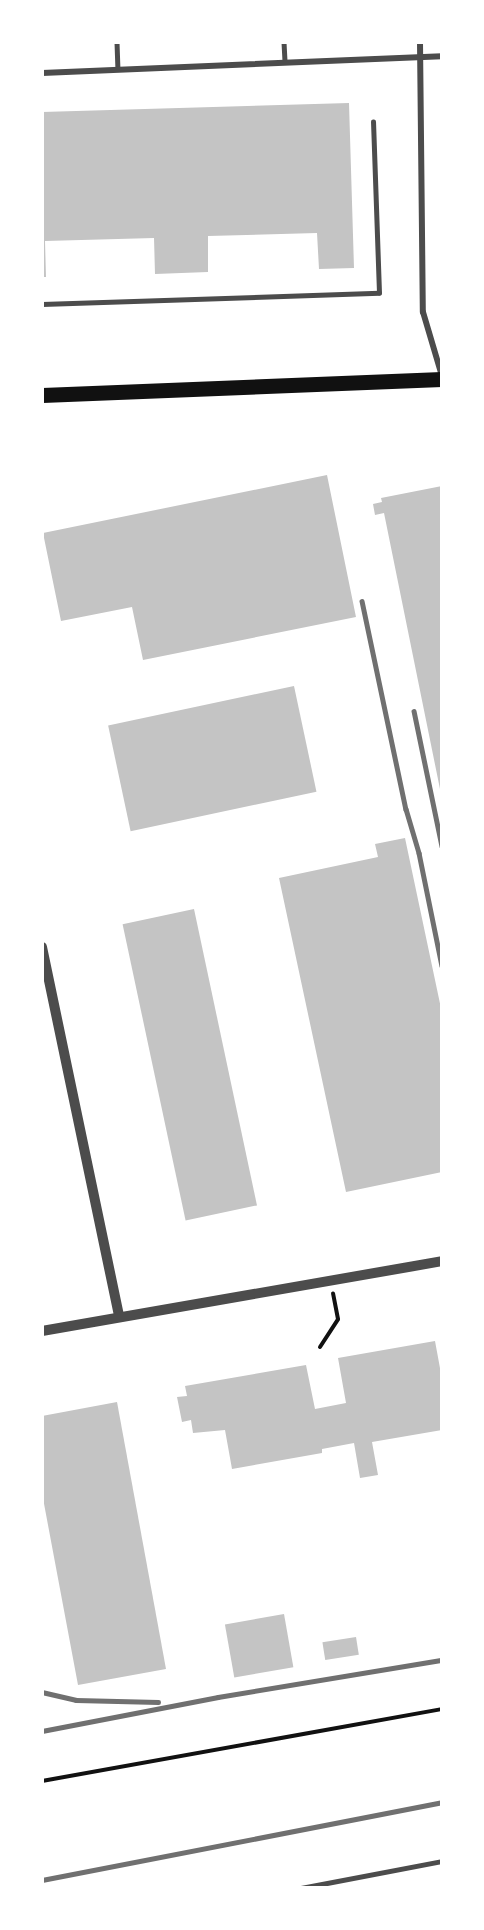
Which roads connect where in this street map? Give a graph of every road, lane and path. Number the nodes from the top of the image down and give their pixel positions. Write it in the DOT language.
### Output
graph roads {
  1 [pos="117,42"];
  2 [pos="284,42"];
  3 [pos="420,42"];
  4 [pos="442,56"];
  5 [pos="420,57"];
  6 [pos="285,62"];
  7 [pos="118,69"];
  8 [pos="42,73"];
  9 [pos="373,122"];
  10 [pos="42,304"];
  11 [pos="442,378"];
  12 [pos="42,394"];
  13 [pos="42,947"];
  14 [pos="442,1261"];
  15 [pos="330,1280"];
  16 [pos="118,1317"];
  17 [pos="42,1331"];
  18 [pos="320,1347"];
  19 [pos="442,1709"];
  20 [pos="42,1782"];
  21 [pos="442,1862"];
  22 [pos="300,1888"];
  1 -- 7 [label="lane"];
  2 -- 6 [label="lane"];
  3 -- 5 [label="street"];
  4 -- 5 [label="street"];
  5 -- 6 [label="street"];
  5 -- 11 [label="street"];
  6 -- 7 [label="street"];
  7 -- 8 [label="street"];
  9 -- 10 [label="lane"];
  11 -- 12 [label="main road"];
  13 -- 16 [label="street"];
  14 -- 15 [label="street"];
  15 -- 16 [label="street"];
  15 -- 18 [label="path"];
  16 -- 17 [label="street"];
  19 -- 20 [label="path"];
  21 -- 22 [label="lane"];
}
